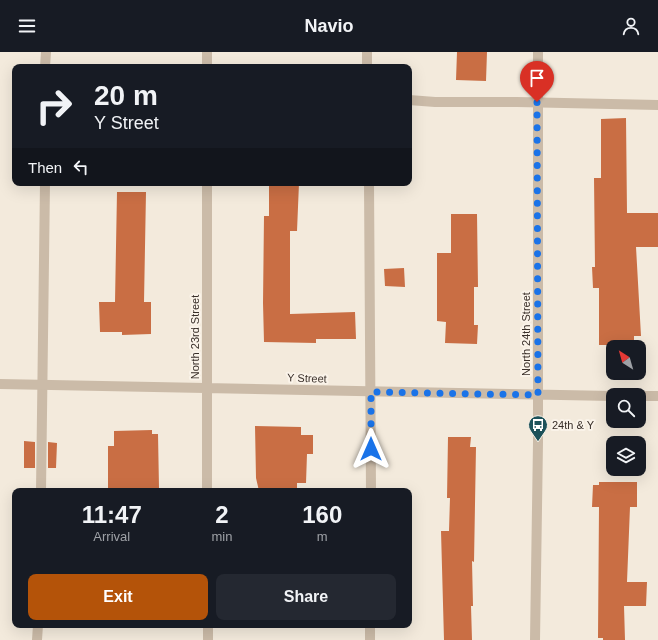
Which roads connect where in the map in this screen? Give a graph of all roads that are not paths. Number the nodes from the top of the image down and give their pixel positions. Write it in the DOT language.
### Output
graph roads {
  1 [pos="46,52"];
  2 [pos="207,52"];
  3 [pos="367,52"];
  4 [pos="538,52"];
  5 [pos="46,64"];
  6 [pos="207,64"];
  7 [pos="367,64"];
  8 [pos="412,100"];
  9 [pos="537,102"];
  10 [pos="658,105"];
  11 [pos="45,186"];
  12 [pos="207,186"];
  13 [pos="369,186"];
  14 [pos="0,384"];
  15 [pos="43,384"];
  16 [pos="207,387"];
  17 [pos="371,392"];
  18 [pos="538,395"];
  19 [pos="606,396"];
  20 [pos="646,396"];
  21 [pos="658,396"];
  22 [pos="41,488"];
  23 [pos="207,488"];
  24 [pos="371,488"];
  25 [pos="38,628"];
  26 [pos="208,628"];
  27 [pos="370,628"];
  28 [pos="37,640"];
  29 [pos="208,640"];
  30 [pos="370,640"];
  31 [pos="535,640"];
  1 -- 5 [label="street"];
  2 -- 6 [label="street"];
  3 -- 7 [label="street"];
  4 -- 9 [label="street, North 24th Street"];
  8 -- 9 [label="street"];
  9 -- 10 [label="street"];
  9 -- 18 [label="street, North 24th Street"];
  11 -- 15 [label="street"];
  12 -- 16 [label="street, North 23rd Street"];
  13 -- 17 [label="street"];
  14 -- 15 [label="street, Y Street"];
  15 -- 16 [label="street, Y Street"];
  15 -- 22 [label="street"];
  16 -- 17 [label="street, Y Street"];
  16 -- 23 [label="street, North 23rd Street"];
  17 -- 18 [label="street, Y Street"];
  17 -- 24 [label="street"];
  18 -- 19 [label="street, Y Street"];
  18 -- 31 [label="street, North 24th Street"];
  20 -- 21 [label="street"];
  25 -- 28 [label="street"];
  26 -- 29 [label="street"];
  27 -- 30 [label="street"];
}
